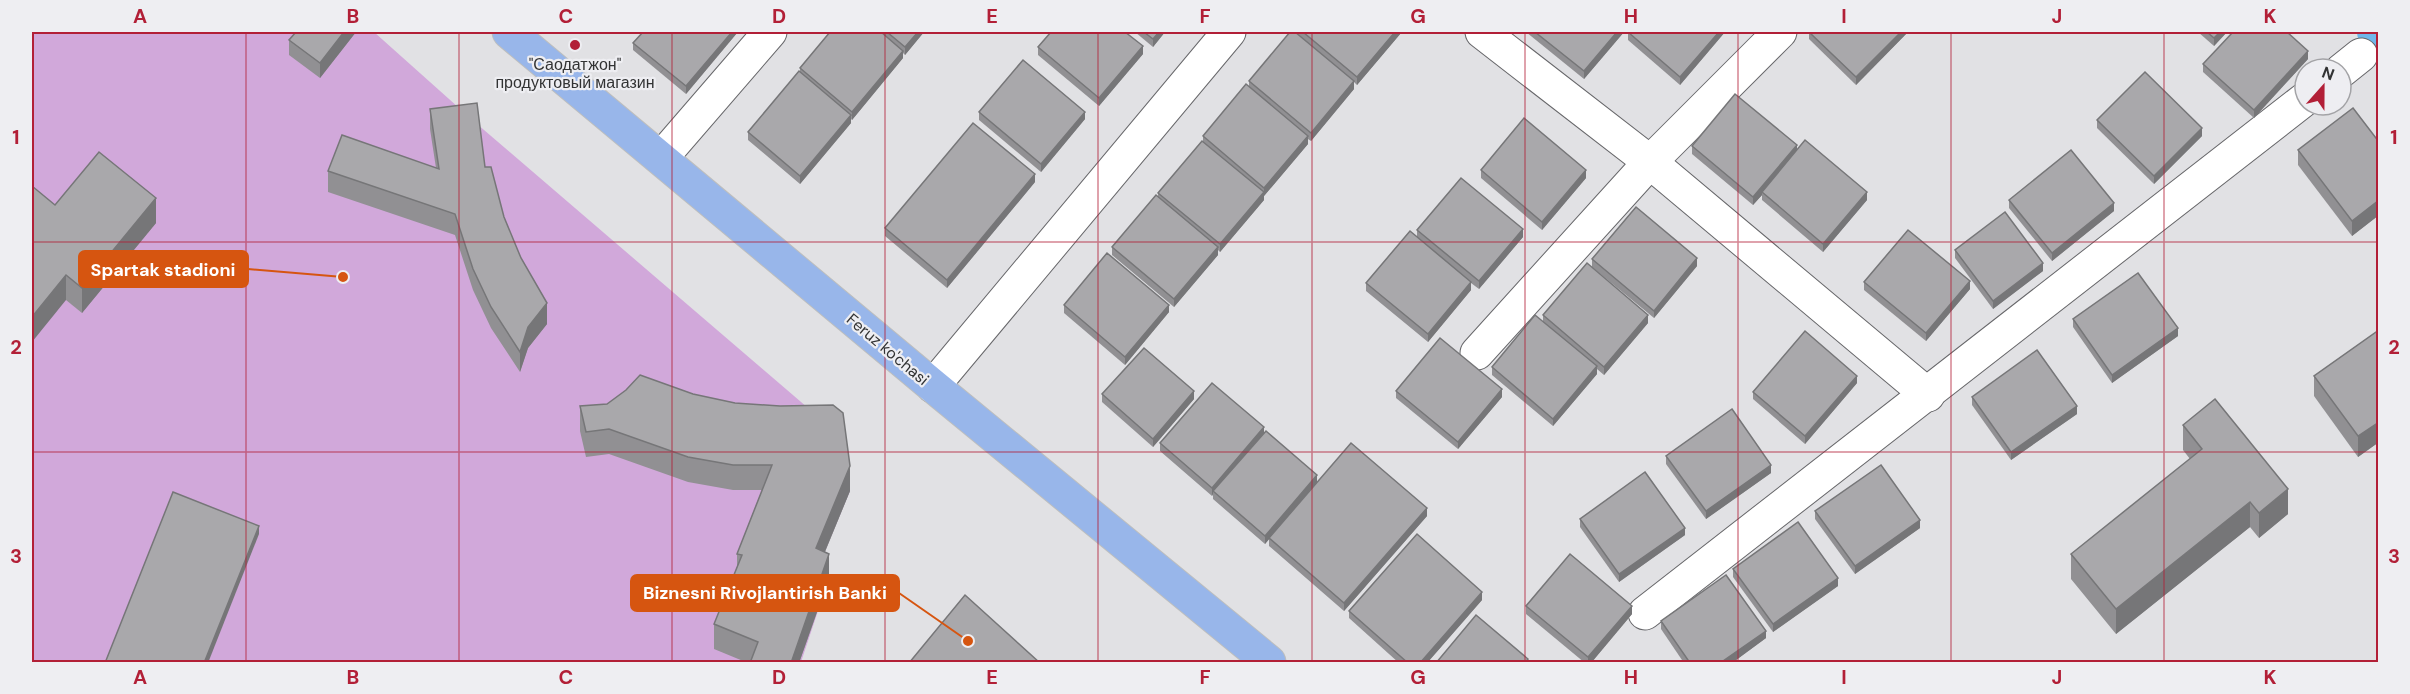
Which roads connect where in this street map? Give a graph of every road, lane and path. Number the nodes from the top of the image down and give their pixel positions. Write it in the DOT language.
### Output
graph roads {
  1 [pos="509,32"];
  2 [pos="770,32"];
  3 [pos="1229,32"];
  4 [pos="1482,32"];
  5 [pos="1780,32"];
  6 [pos="2293,108"];
  7 [pos="662,157"];
  8 [pos="1650,162"];
  9 [pos="1477,353"];
  10 [pos="933,386"];
  11 [pos="1928,394"];
  12 [pos="1645,613"];
  13 [pos="1269,663"];
  1 -- 7 [label="main road, Feruz ko'chasi"];
  2 -- 7 [label="street"];
  3 -- 10 [label="street"];
  4 -- 8 [label="street"];
  5 -- 8 [label="street"];
  6 -- 11 [label="street"];
  7 -- 10 [label="main road, Feruz ko'chasi"];
  8 -- 9 [label="street"];
  8 -- 11 [label="street"];
  10 -- 13 [label="main road, Feruz ko'chasi"];
  11 -- 12 [label="street"];
}
